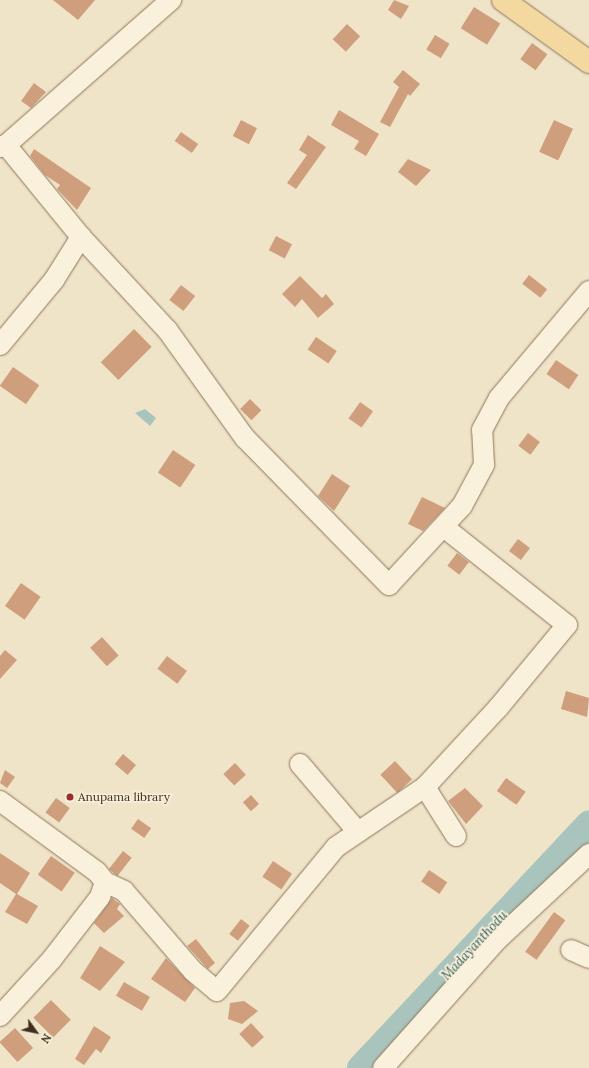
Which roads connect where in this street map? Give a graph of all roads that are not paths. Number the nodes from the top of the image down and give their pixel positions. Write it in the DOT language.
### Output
graph roads {
  1 [pos="170,0"];
  2 [pos="503,0"];
  3 [pos="589,62"];
  4 [pos="3,146"];
  5 [pos="80,237"];
  6 [pos="589,290"];
  7 [pos="0,345"];
  8 [pos="445,528"];
  9 [pos="300,764"];
  10 [pos="426,787"];
  11 [pos="0,801"];
  12 [pos="358,832"];
  13 [pos="456,836"];
  14 [pos="589,854"];
  15 [pos="105,882"];
  16 [pos="571,950"];
  17 [pos="589,958"];
  18 [pos="0,1016"];
  19 [pos="383,1068"];
  1 -- 4 [label="street"];
  2 -- 3 [label="main road"];
  4 -- 5 [label="street"];
  5 -- 7 [label="street"];
  5 -- 8 [label="street"];
  6 -- 8 [label="street"];
  8 -- 10 [label="street"];
  9 -- 12 [label="street"];
  10 -- 12 [label="street"];
  10 -- 13 [label="street"];
  11 -- 15 [label="street"];
  12 -- 15 [label="street"];
  14 -- 19 [label="street"];
  15 -- 18 [label="street"];
  16 -- 17 [label="street"];
}
